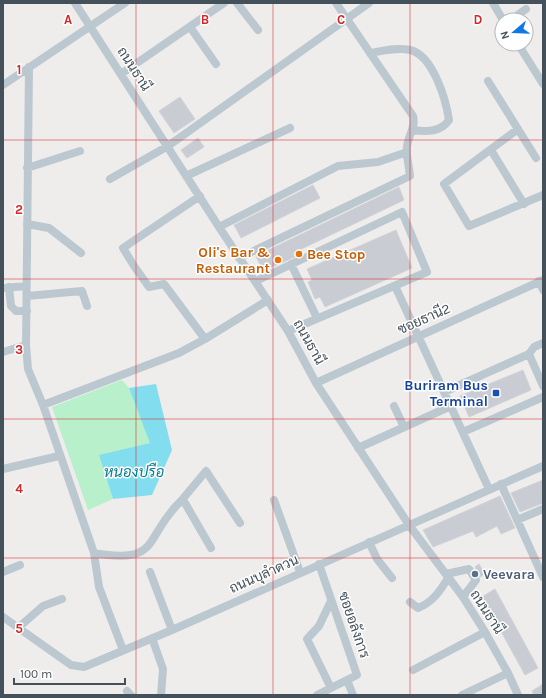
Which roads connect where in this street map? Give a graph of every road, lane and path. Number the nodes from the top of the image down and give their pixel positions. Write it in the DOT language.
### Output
graph roads {
  1 [pos="76,3"];
  2 [pos="125,3"];
  3 [pos="224,3"];
  4 [pos="237,3"];
  5 [pos="336,3"];
  6 [pos="369,3"];
  7 [pos="492,3"];
  8 [pos="526,9"];
  9 [pos="498,12"];
  10 [pos="522,12"];
  11 [pos="346,20"];
  12 [pos="90,26"];
  13 [pos="190,26"];
  14 [pos="258,30"];
  15 [pos="523,52"];
  16 [pos="370,53"];
  17 [pos="216,64"];
  18 [pos="29,67"];
  19 [pos="121,74"];
  20 [pos="488,81"];
  21 [pos="543,84"];
  22 [pos="3,85"];
  23 [pos="290,128"];
  24 [pos="518,129"];
  25 [pos="413,130"];
  26 [pos="168,146"];
  27 [pos="491,150"];
  28 [pos="80,151"];
  29 [pos="407,152"];
  30 [pos="536,158"];
  31 [pos="27,168"];
  32 [pos="186,176"];
  33 [pos="110,179"];
  34 [pos="543,195"];
  35 [pos="200,196"];
  36 [pos="524,204"];
  37 [pos="27,224"];
  38 [pos="219,227"];
  39 [pos="81,253"];
  40 [pos="239,258"];
  41 [pos="291,264"];
  42 [pos="541,281"];
  43 [pos="256,282"];
  44 [pos="26,286"];
  45 [pos="394,286"];
  46 [pos="6,287"];
  47 [pos="543,290"];
  48 [pos="26,296"];
  49 [pos="268,300"];
  50 [pos="87,306"];
  51 [pos="27,311"];
  52 [pos="317,318"];
  53 [pos="288,331"];
  54 [pos="418,337"];
  55 [pos="205,339"];
  56 [pos="543,343"];
  57 [pos="26,345"];
  58 [pos="3,352"];
  59 [pos="529,354"];
  60 [pos="316,383"];
  61 [pos="543,386"];
  62 [pos="444,392"];
  63 [pos="543,397"];
  64 [pos="43,405"];
  65 [pos="394,406"];
  66 [pos="451,406"];
  67 [pos="404,428"];
  68 [pos="463,432"];
  69 [pos="358,448"];
  70 [pos="59,456"];
  71 [pos="543,466"];
  72 [pos="3,469"];
  73 [pos="501,484"];
  74 [pos="489,489"];
  75 [pos="274,500"];
  76 [pos="181,501"];
  77 [pos="543,509"];
  78 [pos="517,520"];
  79 [pos="240,523"];
  80 [pos="409,525"];
  81 [pos="369,542"];
  82 [pos="211,548"];
  83 [pos="94,553"];
  84 [pos="319,564"];
  85 [pos="20,565"];
  86 [pos="3,572"];
  87 [pos="150,572"];
  88 [pos="300,572"];
  89 [pos="447,576"];
  90 [pos="392,578"];
  91 [pos="543,578"];
  92 [pos="463,597"];
  93 [pos="62,599"];
  94 [pos="332,601"];
  95 [pos="410,602"];
  96 [pos="3,617"];
  97 [pos="18,628"];
  98 [pos="172,630"];
  99 [pos="486,632"];
  100 [pos="152,638"];
  101 [pos="123,650"];
  102 [pos="414,670"];
  103 [pos="508,673"];
  104 [pos="346,680"];
  105 [pos="331,688"];
  106 [pos="161,695"];
  107 [pos="317,695"];
  108 [pos="353,695"];
  109 [pos="462,695"];
  110 [pos="518,695"];
  1 -- 12 [label="street, ถนนธานี"];
  2 -- 12 [label="street"];
  3 -- 13 [label="street"];
  4 -- 14 [label="street"];
  5 -- 11 [label="street"];
  6 -- 11 [label="street"];
  7 -- 9 [label="street"];
  8 -- 10 [label="street"];
  11 -- 16 [label="street"];
  11 -- 26 [label="street"];
  12 -- 18 [label="street"];
  12 -- 19 [label="street, ถนนธานี"];
  13 -- 17 [label="street"];
  13 -- 19 [label="street"];
  15 -- 21 [label="street"];
  16 -- 25 [label="street"];
  16 -- 25 [label="street"];
  18 -- 22 [label="street"];
  18 -- 31 [label="street"];
  19 -- 26 [label="street, ถนนธานี"];
  20 -- 24 [label="street"];
  23 -- 32 [label="street"];
  24 -- 27 [label="street"];
  24 -- 30 [label="street"];
  25 -- 29 [label="street"];
  26 -- 32 [label="street, ถนนธานี"];
  26 -- 33 [label="street"];
  27 -- 36 [label="street"];
  27 -- 36 [label="street"];
  28 -- 31 [label="street"];
  29 -- 38 [label="street"];
  29 -- 40 [label="street"];
  31 -- 37 [label="street"];
  32 -- 35 [label="street, ถนนธานี"];
  34 -- 36 [label="street"];
  35 -- 38 [label="street, ถนนธานี"];
  35 -- 55 [label="street"];
  37 -- 39 [label="street"];
  37 -- 44 [label="street"];
  38 -- 40 [label="street, ถนนธานี"];
  40 -- 43 [label="street, ถนนธานี"];
  41 -- 43 [label="street"];
  41 -- 45 [label="street"];
  41 -- 52 [label="street"];
  42 -- 47 [label="street"];
  42 -- 54 [label="street, ซอยธานี2"];
  43 -- 49 [label="street, ถนนธานี"];
  44 -- 46 [label="street"];
  44 -- 48 [label="street"];
  45 -- 52 [label="street"];
  45 -- 54 [label="street"];
  46 -- 51 [label="street"];
  48 -- 50 [label="street"];
  48 -- 51 [label="street"];
  49 -- 53 [label="street, ถนนธานี"];
  49 -- 55 [label="street"];
  51 -- 57 [label="street"];
  52 -- 53 [label="street"];
  53 -- 60 [label="street, ถนนธานี"];
  54 -- 60 [label="street, ซอยธานี2"];
  54 -- 62 [label="street"];
  55 -- 64 [label="street"];
  56 -- 59 [label="street"];
  57 -- 58 [label="street"];
  57 -- 64 [label="street"];
  59 -- 61 [label="street"];
  59 -- 62 [label="street"];
  60 -- 69 [label="street, ถนนธานี"];
  62 -- 66 [label="street"];
  63 -- 68 [label="street"];
  64 -- 70 [label="street"];
  65 -- 67 [label="street"];
  66 -- 67 [label="street"];
  66 -- 68 [label="street"];
  67 -- 69 [label="street"];
  68 -- 74 [label="street"];
  69 -- 80 [label="street, ถนนธานี"];
  70 -- 72 [label="street"];
  70 -- 83 [label="street"];
  71 -- 73 [label="street, ถนนบุลำดวน"];
  73 -- 74 [label="street, ถนนบุลำดวน"];
  73 -- 78 [label="street"];
  74 -- 80 [label="street, ถนนบุลำดวน"];
  75 -- 88 [label="street"];
  76 -- 79 [label="street"];
  76 -- 82 [label="street"];
  76 -- 83 [label="street"];
  77 -- 78 [label="street"];
  78 -- 91 [label="street"];
  80 -- 81 [label="street, ถนนบุลำดวน"];
  80 -- 89 [label="street, ถนนธานี"];
  81 -- 84 [label="street, ถนนบุลำดวน"];
  81 -- 90 [label="street"];
  83 -- 101 [label="street"];
  84 -- 88 [label="street, ถนนบุลำดวน"];
  84 -- 94 [label="street, ซอยอลังการ"];
  85 -- 86 [label="street"];
  87 -- 98 [label="street"];
  88 -- 98 [label="street, ถนนบุลำดวน"];
  89 -- 92 [label="street, ถนนธานี"];
  89 -- 92 [label="street"];
  89 -- 95 [label="street"];
  92 -- 99 [label="street, ถนนธานี"];
  93 -- 97 [label="street"];
  94 -- 104 [label="street, ซอยอลังการ"];
  94 -- 105 [label="street"];
  96 -- 97 [label="street, ถนนบุลำดวน"];
  97 -- 101 [label="street, ถนนบุลำดวน"];
  98 -- 100 [label="street, ถนนบุลำดวน"];
  99 -- 102 [label="street"];
  99 -- 103 [label="street, ถนนธานี"];
  100 -- 101 [label="street, ถนนบุลำดวน"];
  100 -- 106 [label="street"];
  103 -- 109 [label="street"];
  103 -- 110 [label="street, ถนนธานี"];
  104 -- 105 [label="street, ซอยอลังการ"];
  104 -- 108 [label="street"];
  105 -- 107 [label="street, ซอยอลังการ"];
}
